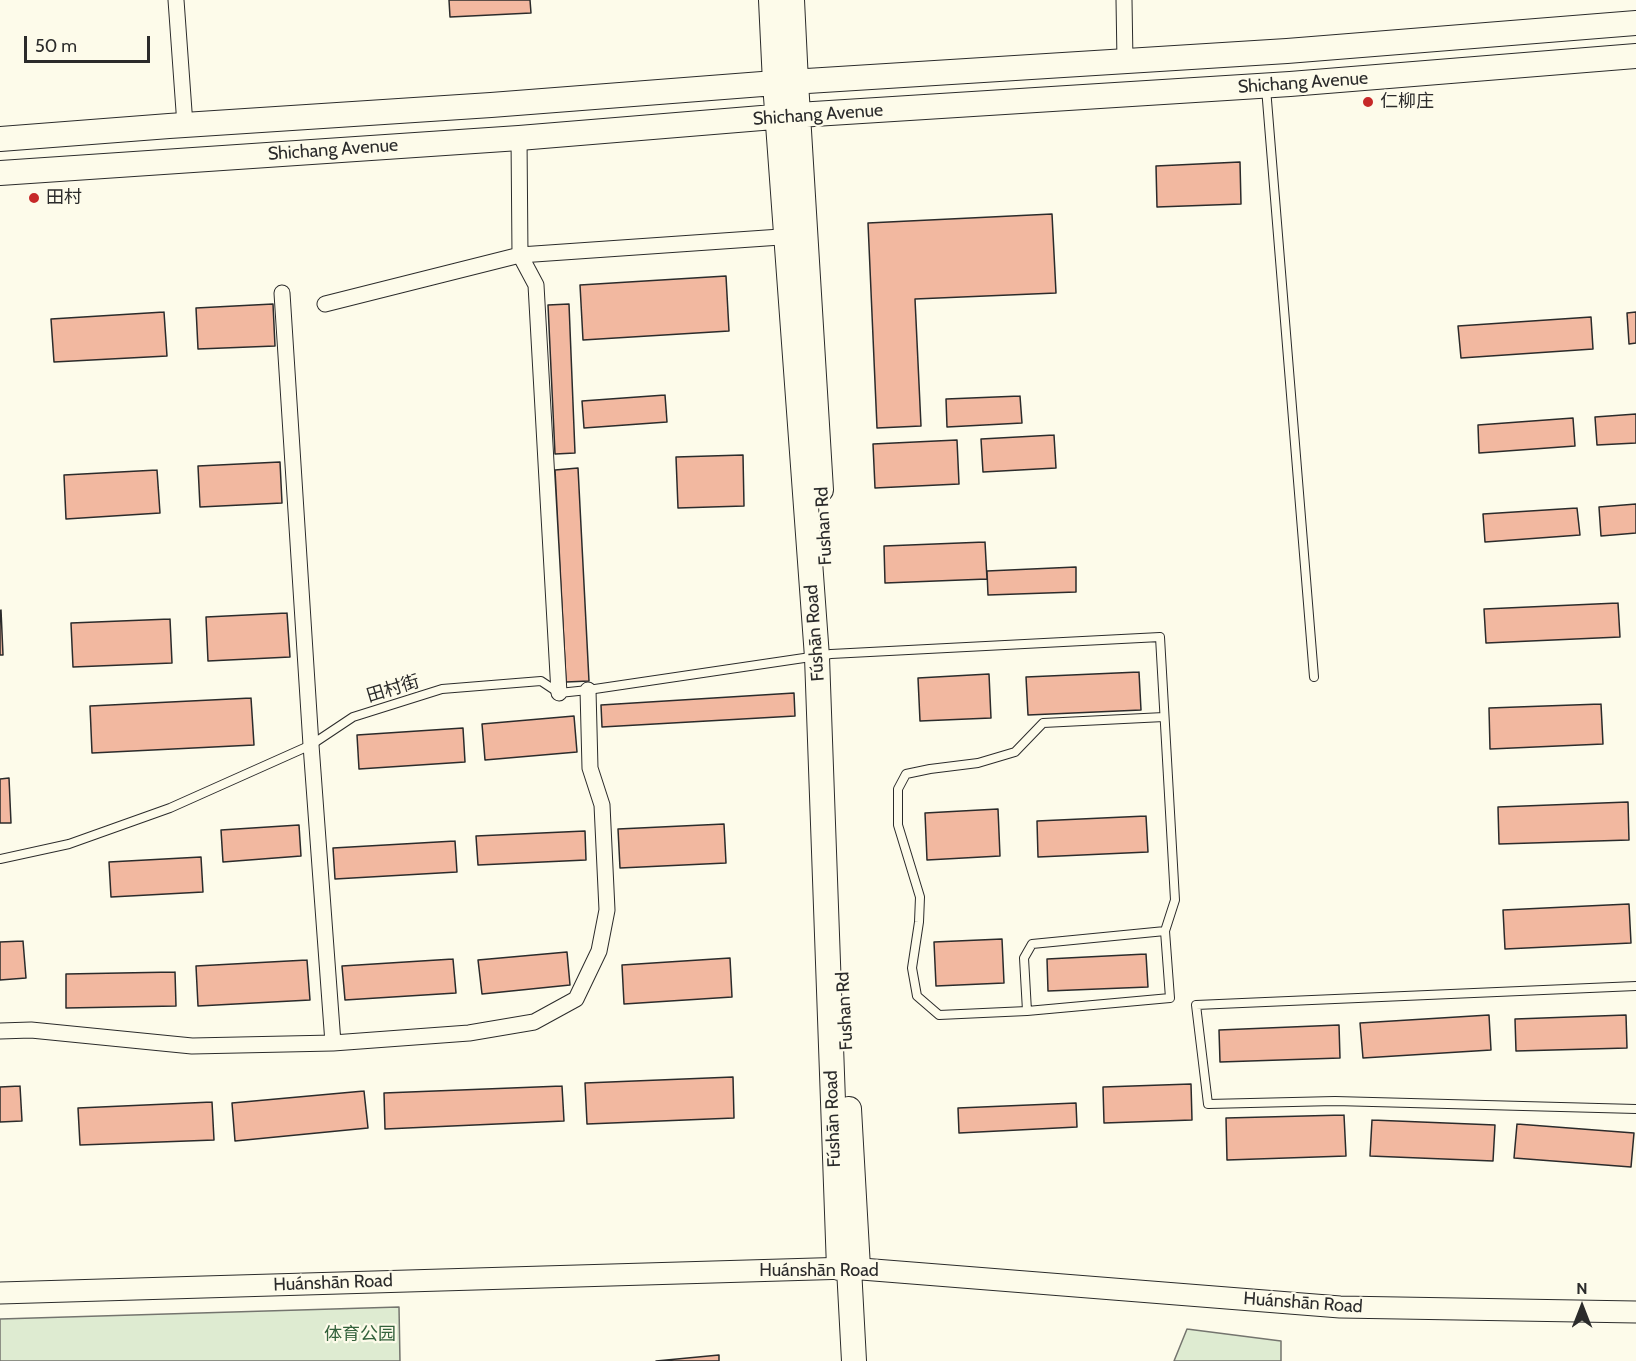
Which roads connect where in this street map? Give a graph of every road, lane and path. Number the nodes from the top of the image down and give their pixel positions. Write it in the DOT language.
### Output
graph roads {
  1 [pos="176,0"];
  2 [pos="771,0"];
  3 [pos="792,0"];
  4 [pos="1124,0"];
  5 [pos="1636,23"];
  6 [pos="1636,56"];
  7 [pos="1125,61"];
  8 [pos="785,82"];
  9 [pos="1266,86"];
  10 [pos="788,116"];
  11 [pos="185,125"];
  12 [pos="519,138"];
  13 [pos="0,139"];
  14 [pos="0,173"];
  15 [pos="796,236"];
  16 [pos="520,255"];
  17 [pos="282,294"];
  18 [pos="325,304"];
  19 [pos="824,655"];
  20 [pos="1314,676"];
  21 [pos="588,690"];
  22 [pos="559,693"];
  23 [pos="1164,717"];
  24 [pos="311,745"];
  25 [pos="0,859"];
  26 [pos="1165,931"];
  27 [pos="1636,986"];
  28 [pos="1027,1011"];
  29 [pos="0,1031"];
  30 [pos="333,1043"];
  31 [pos="1636,1109"];
  32 [pos="848,1268"];
  33 [pos="0,1293"];
  34 [pos="1636,1312"];
  35 [pos="854,1361"];
  1 -- 11 [label="street"];
  2 -- 8 [label="main road"];
  3 -- 8 [label="main road, Fushan Rd"];
  4 -- 7 [label="street"];
  5 -- 7 [label="main road, Shichang Avenue"];
  6 -- 9 [label="main road, Shichang Avenue"];
  7 -- 8 [label="main road, Shichang Avenue"];
  8 -- 10 [label="main road, Fushan Rd"];
  8 -- 11 [label="main road, Shichang Avenue"];
  9 -- 10 [label="main road, Shichang Avenue"];
  9 -- 20 [label="lane"];
  10 -- 12 [label="main road, Shichang Avenue"];
  10 -- 15 [label="main road, Fushan Rd"];
  11 -- 13 [label="main road, Shichang Avenue"];
  12 -- 14 [label="main road, Shichang Avenue"];
  12 -- 16 [label="street"];
  15 -- 16 [label="street"];
  15 -- 19 [label="main road, Fushan Rd"];
  16 -- 18 [label="street"];
  16 -- 22 [label="street"];
  17 -- 24 [label="street"];
  19 -- 21 [label="lane, 田村街"];
  19 -- 23 [label="lane, 田村街"];
  19 -- 32 [label="main road, Fushan Rd"];
  21 -- 22 [label="lane, 田村街"];
  21 -- 30 [label="street"];
  22 -- 24 [label="lane, 田村街"];
  23 -- 26 [label="lane"];
  23 -- 28 [label="lane"];
  24 -- 25 [label="lane, 田村街"];
  24 -- 30 [label="street"];
  26 -- 28 [label="lane"];
  26 -- 28 [label="lane"];
  27 -- 31 [label="lane"];
  29 -- 30 [label="street"];
  32 -- 33 [label="main road, Huánshān Road"];
  32 -- 34 [label="main road, Huánshān Road"];
  32 -- 35 [label="main road, Fushan Rd"];
}
